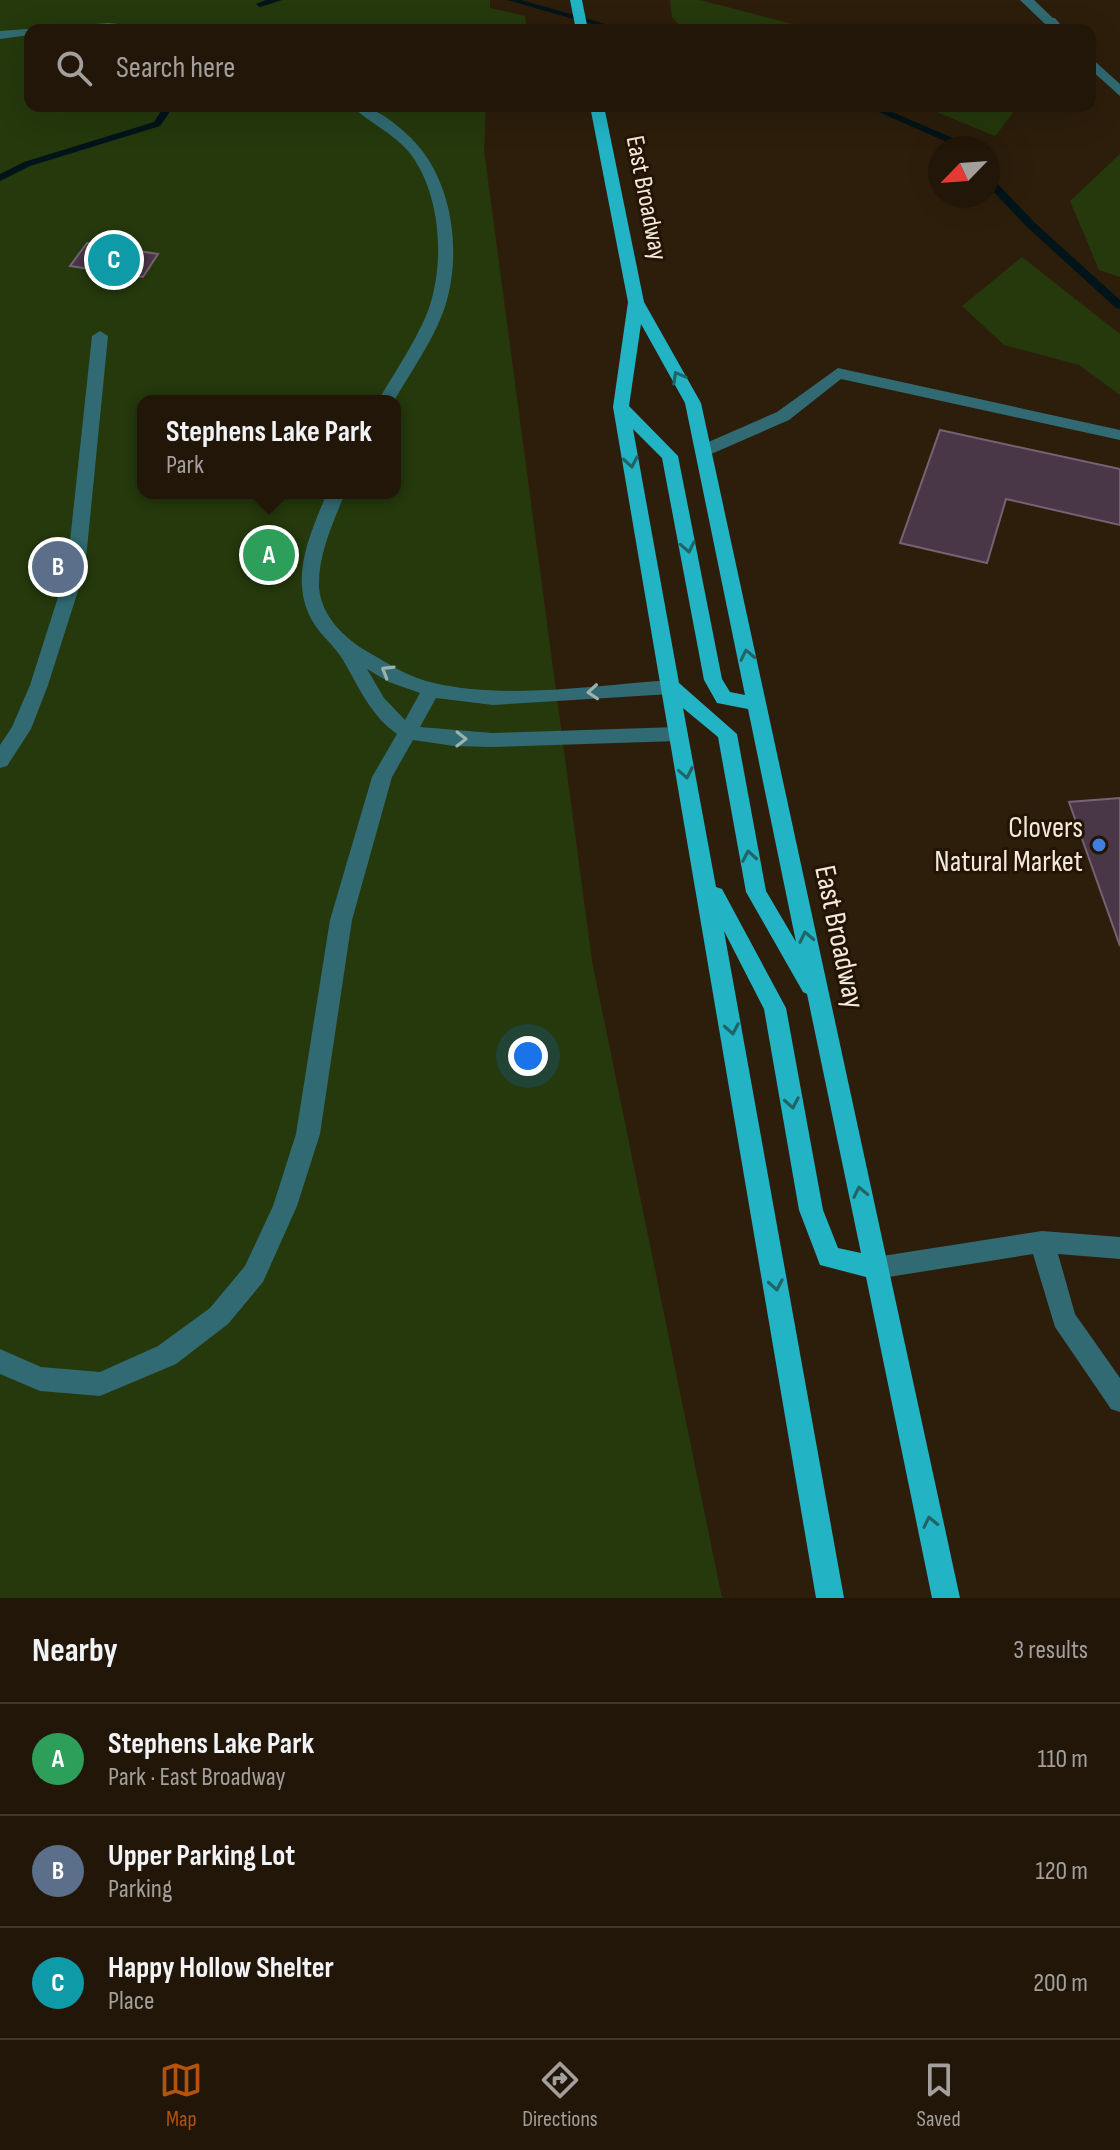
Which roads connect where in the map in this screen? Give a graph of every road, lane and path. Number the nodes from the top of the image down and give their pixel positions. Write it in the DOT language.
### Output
graph roads {
  1 [pos="576,0"];
  2 [pos="1026,0"];
  3 [pos="581,24"];
  4 [pos="1052,24"];
  5 [pos="24,32"];
  6 [pos="0,35"];
  7 [pos="1096,67"];
  8 [pos="1120,92"];
  9 [pos="368,112"];
  10 [pos="598,112"];
  11 [pos="636,302"];
  12 [pos="100,336"];
  13 [pos="389,395"];
  14 [pos="621,407"];
  15 [pos="1120,435"];
  16 [pos="703,451"];
  17 [pos="334,499"];
  18 [pos="344,647"];
  19 [pos="671,687"];
  20 [pos="431,690"];
  21 [pos="757,704"];
  22 [pos="408,732"];
  23 [pos="678,734"];
  24 [pos="0,761"];
  25 [pos="706,876"];
  26 [pos="820,1000"];
  27 [pos="1042,1242"];
  28 [pos="1120,1248"];
  29 [pos="876,1268"];
  30 [pos="0,1361"];
  31 [pos="1120,1400"];
  32 [pos="830,1598"];
  33 [pos="946,1598"];
  1 -- 3 [label="main road"];
  2 -- 4 [label="street"];
  5 -- 6 [label="street"];
  7 -- 8 [label="street"];
  9 -- 13 [label="street"];
  10 -- 11 [label="main road, East Broadway"];
  11 -- 14 [label="main road, East Broadway"];
  16 -- 11 [label="main road, East Broadway, one-way"];
  12 -- 24 [label="street"];
  14 -- 19 [label="main road, East Broadway, one-way"];
  14 -- 21 [label="main road, one-way"];
  15 -- 16 [label="street"];
  21 -- 16 [label="main road, East Broadway, one-way"];
  17 -- 18 [label="street"];
  20 -- 18 [label="street, one-way"];
  18 -- 22 [label="street"];
  19 -- 20 [label="street, one-way"];
  19 -- 23 [label="main road, East Broadway"];
  26 -- 19 [label="main road, one-way"];
  20 -- 22 [label="street"];
  26 -- 21 [label="main road, East Broadway, one-way"];
  22 -- 23 [label="street, one-way"];
  22 -- 30 [label="street"];
  23 -- 25 [label="main road, East Broadway, one-way"];
  25 -- 29 [label="main road, one-way"];
  25 -- 32 [label="main road, East Broadway, one-way"];
  29 -- 26 [label="main road, East Broadway, one-way"];
  27 -- 28 [label="street"];
  27 -- 29 [label="street"];
  27 -- 31 [label="street"];
  33 -- 29 [label="main road, East Broadway, one-way"];
}
